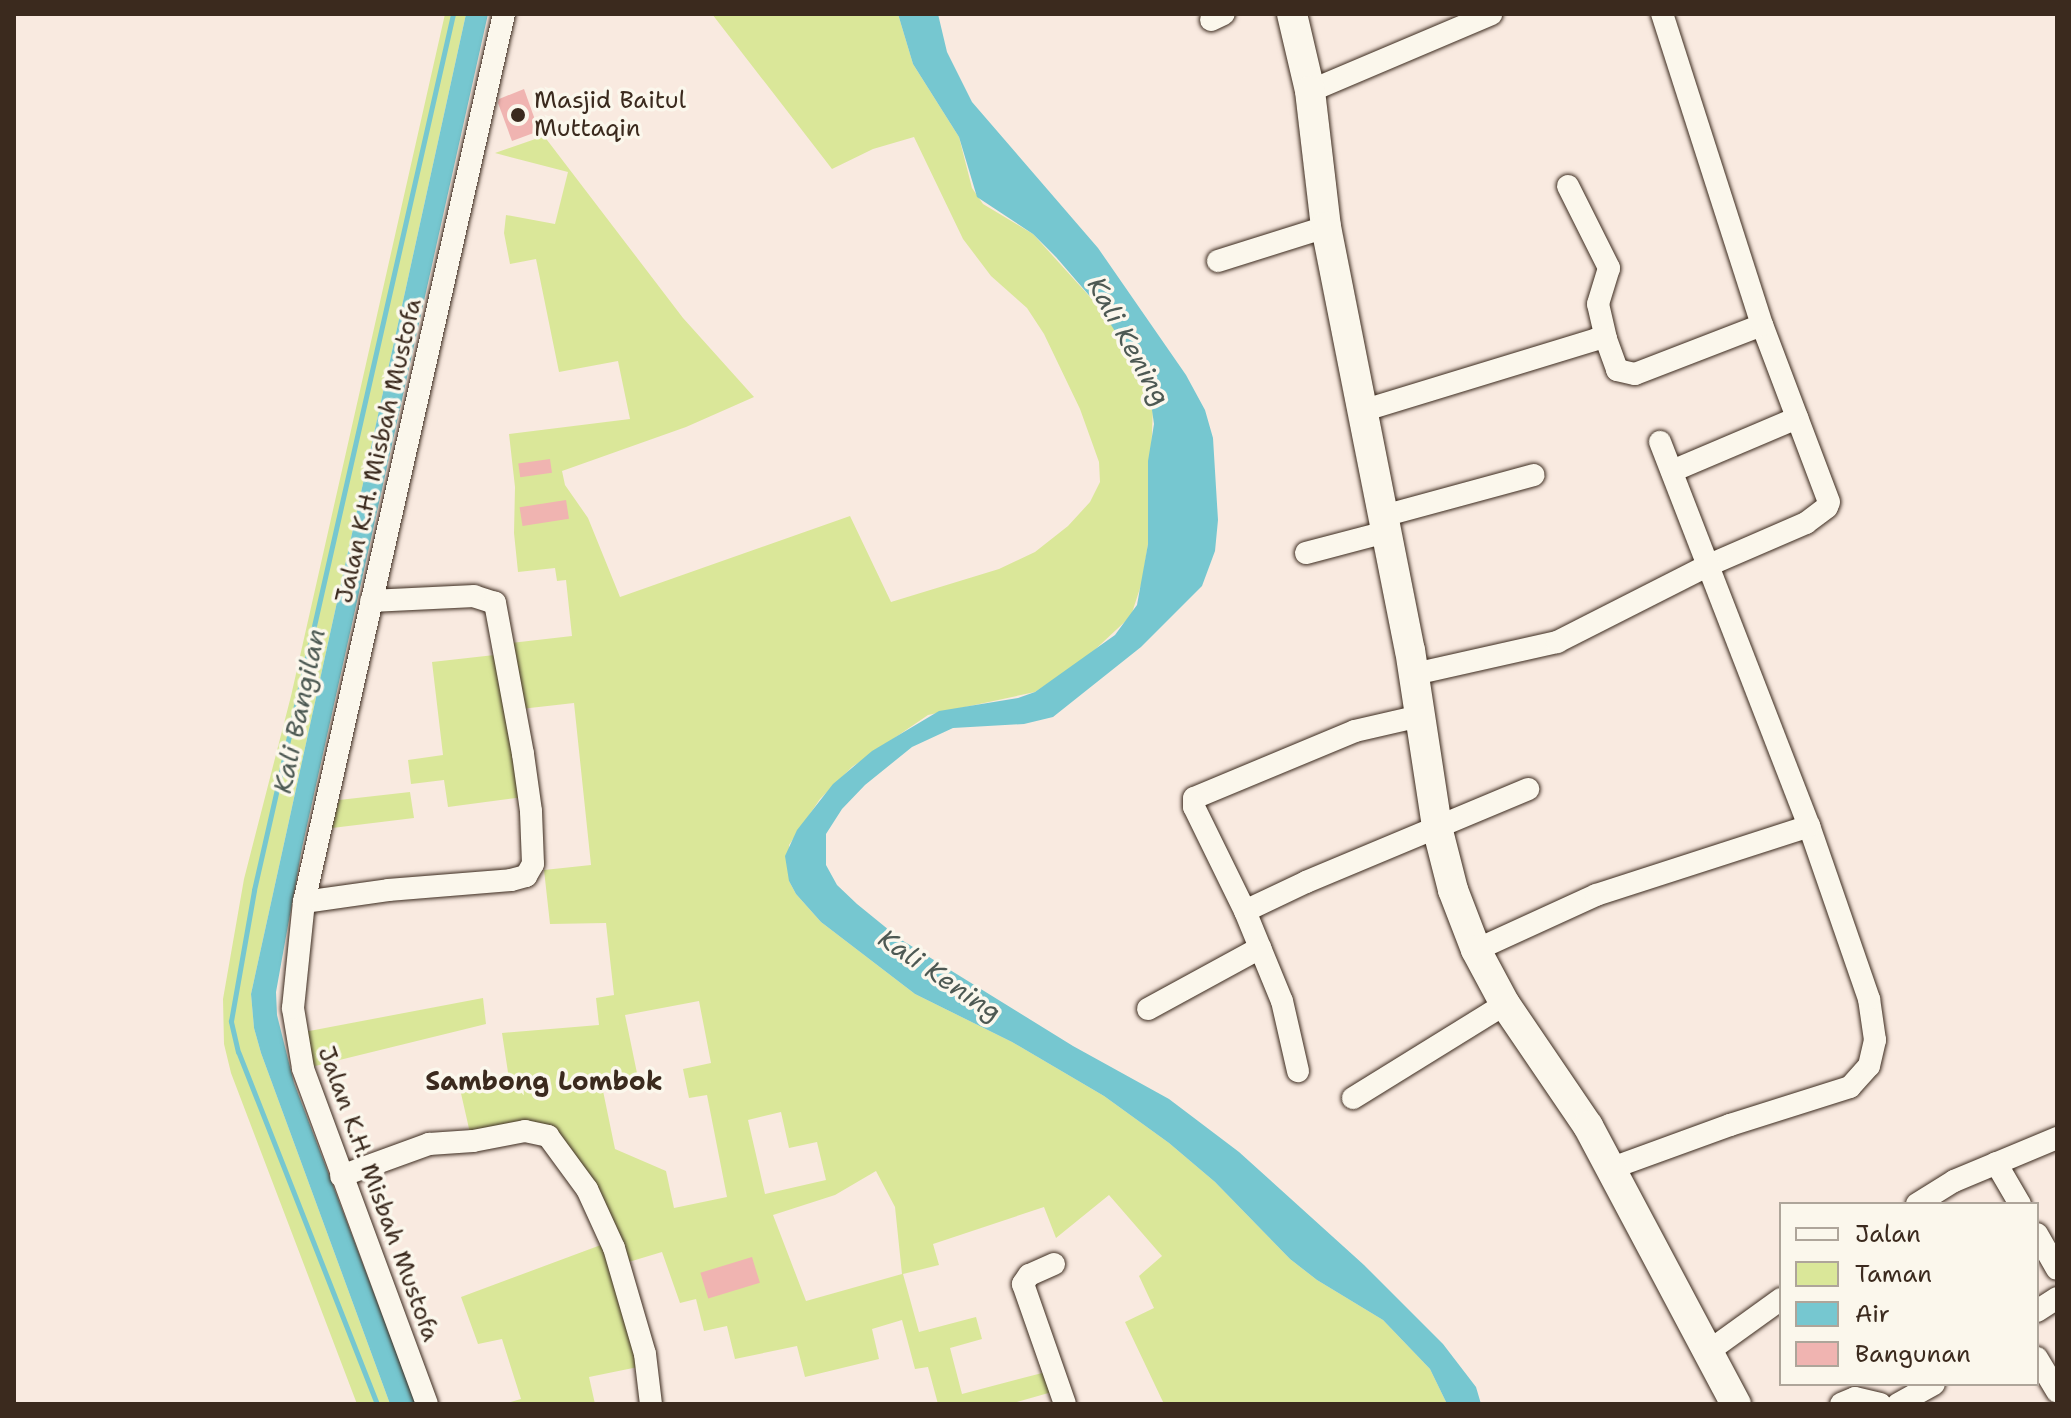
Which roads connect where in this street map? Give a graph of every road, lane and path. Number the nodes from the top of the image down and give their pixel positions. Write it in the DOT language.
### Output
graph roads {
  1 [pos="504,14"];
  2 [pos="1292,14"];
  3 [pos="1491,14"];
  4 [pos="1662,14"];
  5 [pos="1310,91"];
  6 [pos="1568,186"];
  7 [pos="1326,227"];
  8 [pos="1218,261"];
  9 [pos="1762,325"];
  10 [pos="1606,339"];
  11 [pos="1365,410"];
  12 [pos="1797,418"];
  13 [pos="1660,442"];
  14 [pos="1672,471"];
  15 [pos="1534,475"];
  16 [pos="1384,524"];
  17 [pos="1306,553"];
  18 [pos="1709,565"];
  19 [pos="371,601"];
  20 [pos="1414,674"];
  21 [pos="1420,716"];
  22 [pos="1528,789"];
  23 [pos="1809,826"];
  24 [pos="1437,827"];
  25 [pos="304,902"];
  26 [pos="1245,911"];
  27 [pos="1260,948"];
  28 [pos="1476,950"];
  29 [pos="1505,1004"];
  30 [pos="1148,1009"];
  31 [pos="1298,1071"];
  32 [pos="1353,1098"];
  33 [pos="2057,1138"];
  34 [pos="1996,1163"];
  35 [pos="1612,1168"];
  36 [pos="341,1176"];
  37 [pos="1920,1202"];
  38 [pos="2019,1202"];
  39 [pos="2039,1238"];
  40 [pos="1054,1264"];
  41 [pos="2057,1269"];
  42 [pos="2057,1298"];
  43 [pos="1779,1300"];
  44 [pos="2039,1310"];
  45 [pos="1709,1351"];
  46 [pos="2039,1361"];
  47 [pos="1930,1386"];
  48 [pos="2057,1391"];
  49 [pos="427,1404"];
  50 [pos="651,1404"];
  51 [pos="1065,1404"];
  52 [pos="1736,1404"];
  53 [pos="1841,1404"];
  54 [pos="1880,1404"];
  55 [pos="1898,1404"];
  1 -- 19 [label="street, Jalan K.H. Misbah Mustofa"];
  2 -- 5 [label="main road"];
  3 -- 5 [label="street"];
  4 -- 9 [label="street"];
  5 -- 7 [label="main road"];
  6 -- 10 [label="street"];
  7 -- 8 [label="street"];
  7 -- 11 [label="main road"];
  9 -- 10 [label="street"];
  9 -- 12 [label="street"];
  10 -- 11 [label="street"];
  11 -- 16 [label="main road"];
  12 -- 14 [label="street"];
  12 -- 18 [label="street"];
  13 -- 14 [label="street"];
  14 -- 18 [label="street"];
  15 -- 16 [label="street"];
  16 -- 17 [label="street"];
  16 -- 20 [label="main road"];
  18 -- 20 [label="street"];
  18 -- 23 [label="street"];
  19 -- 25 [label="street, Jalan K.H. Misbah Mustofa"];
  19 -- 25 [label="street"];
  20 -- 21 [label="main road"];
  21 -- 24 [label="main road"];
  21 -- 26 [label="street"];
  22 -- 24 [label="street"];
  23 -- 28 [label="street"];
  23 -- 35 [label="street"];
  24 -- 26 [label="street"];
  24 -- 28 [label="main road"];
  25 -- 36 [label="street, Jalan K.H. Misbah Mustofa"];
  26 -- 27 [label="street"];
  27 -- 30 [label="street"];
  27 -- 31 [label="street"];
  28 -- 29 [label="main road"];
  29 -- 32 [label="street"];
  29 -- 35 [label="main road"];
  33 -- 34 [label="street"];
  34 -- 37 [label="street"];
  34 -- 38 [label="street"];
  35 -- 45 [label="main road"];
  36 -- 49 [label="street, Jalan K.H. Misbah Mustofa"];
  36 -- 50 [label="street"];
  39 -- 41 [label="street"];
  40 -- 51 [label="street"];
  42 -- 44 [label="street"];
  43 -- 45 [label="street"];
  45 -- 52 [label="main road"];
  46 -- 48 [label="street"];
  47 -- 55 [label="street"];
  53 -- 54 [label="street"];
}
